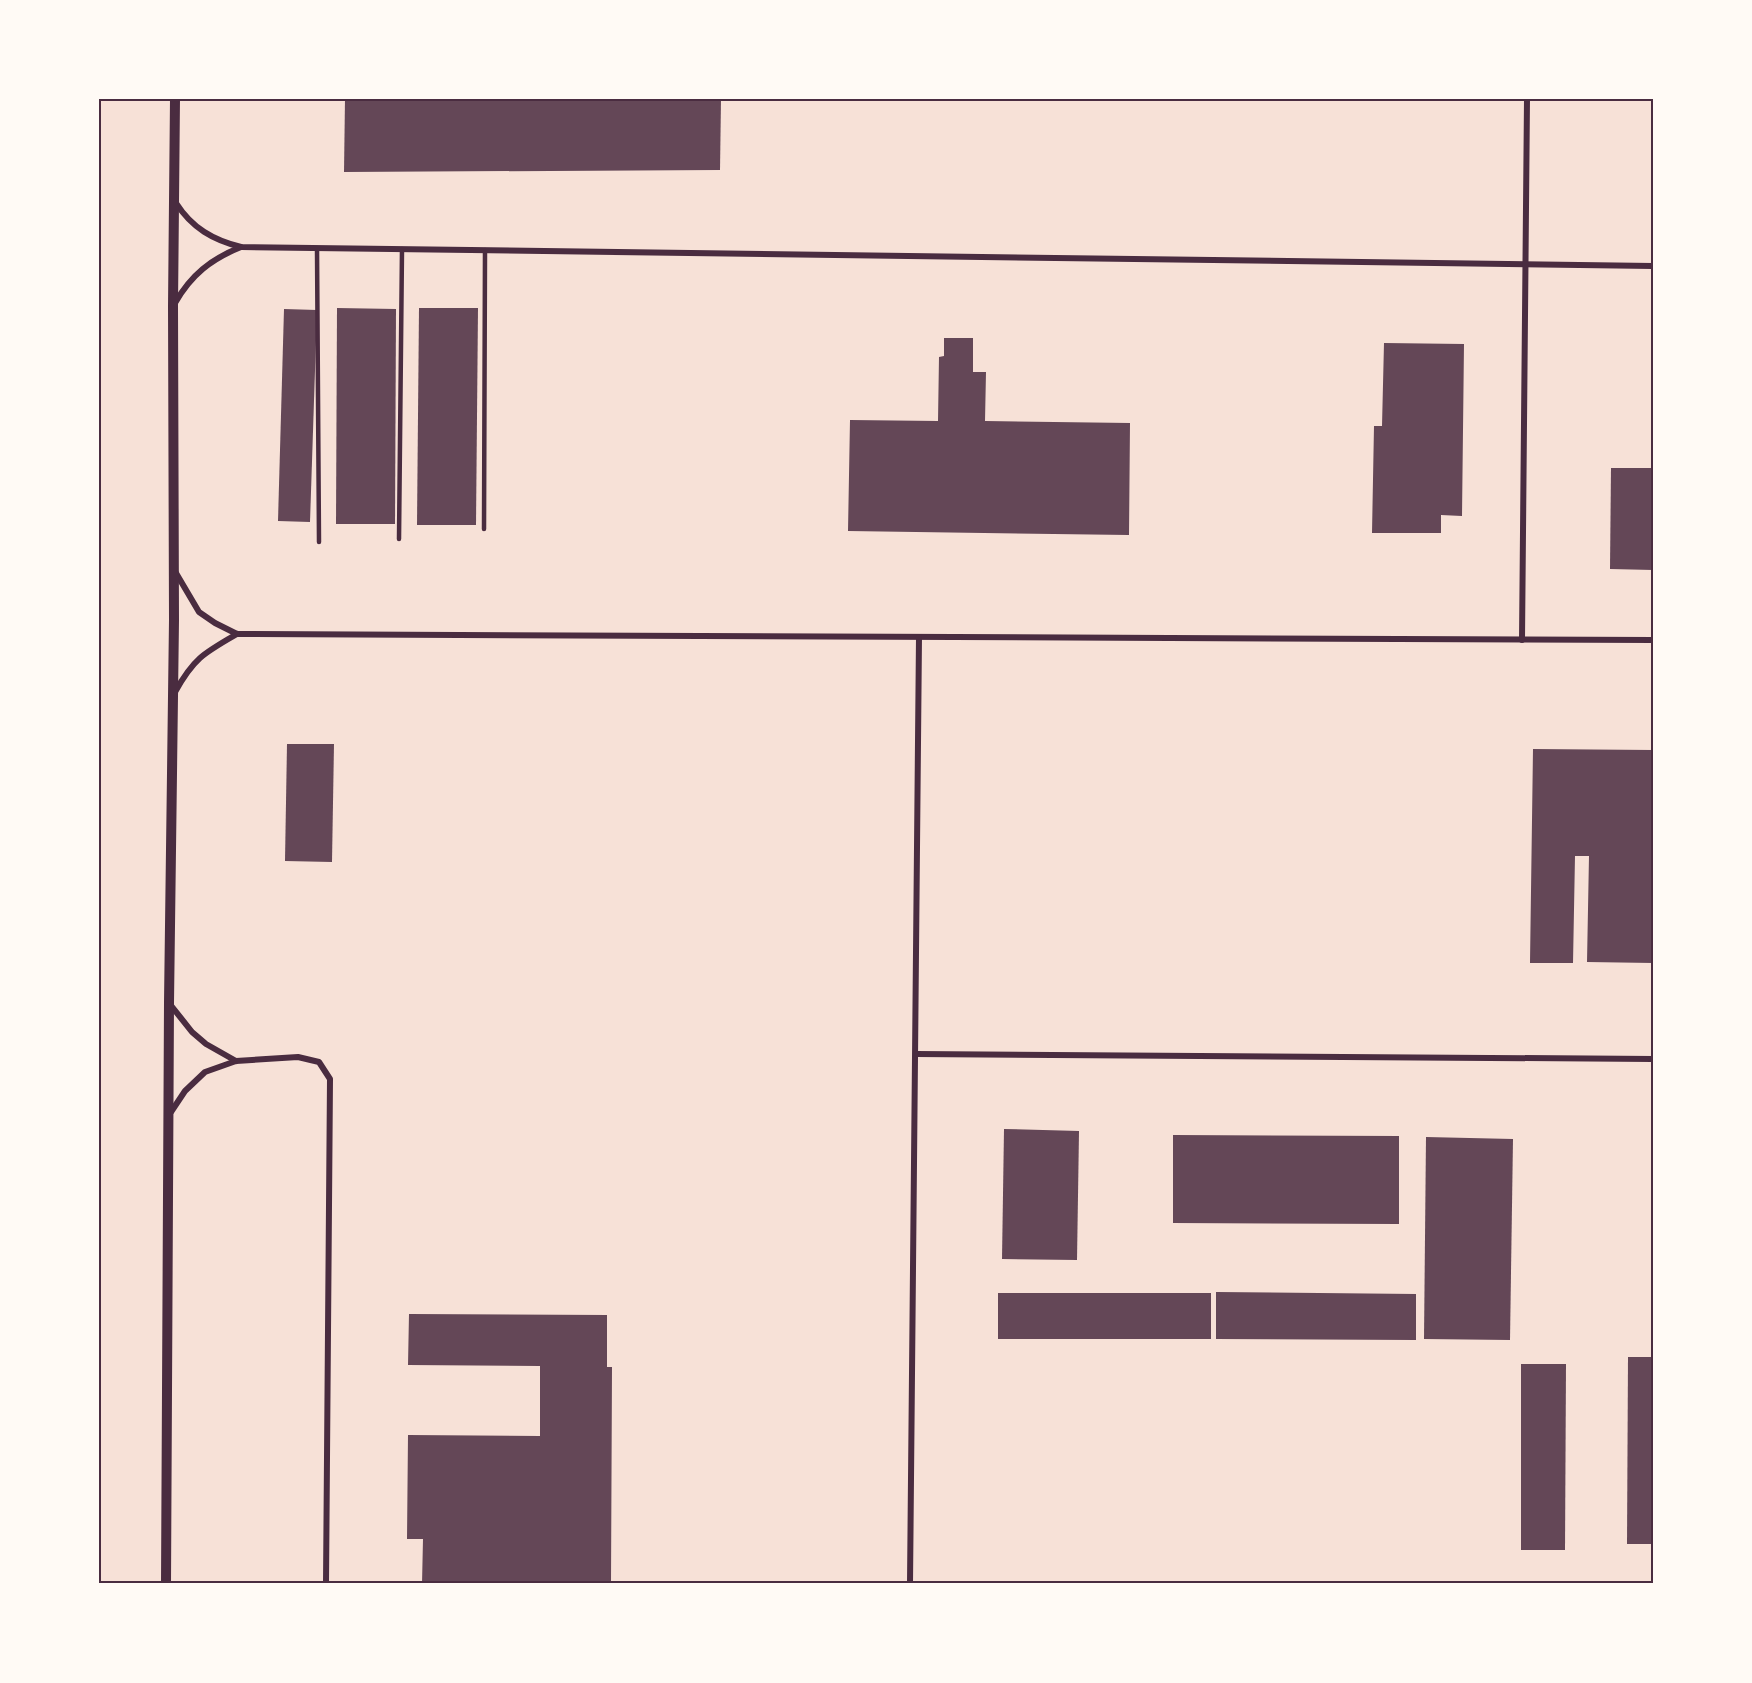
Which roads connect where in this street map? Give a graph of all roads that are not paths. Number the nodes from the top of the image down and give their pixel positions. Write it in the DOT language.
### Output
graph roads {
  1 [pos="175,99"];
  2 [pos="1527,99"];
  3 [pos="175,202"];
  4 [pos="242,247"];
  5 [pos="317,248"];
  6 [pos="402,249"];
  7 [pos="485,250"];
  8 [pos="1527,265"];
  9 [pos="1653,266"];
  10 [pos="173,306"];
  11 [pos="484,529"];
  12 [pos="399,539"];
  13 [pos="318,542"];
  14 [pos="175,570"];
  15 [pos="237,634"];
  16 [pos="919,637"];
  17 [pos="1522,640"];
  18 [pos="1653,640"];
  19 [pos="173,694"];
  20 [pos="169,1003"];
  21 [pos="916,1054"];
  22 [pos="1653,1059"];
  23 [pos="236,1061"];
  24 [pos="168,1115"];
  25 [pos="167,1582"];
  26 [pos="326,1584"];
  27 [pos="910,1584"];
  1 -- 3 [label="street"];
  2 -- 8 [label="street"];
  3 -- 4 [label="street"];
  3 -- 10 [label="street"];
  4 -- 5 [label="street"];
  4 -- 10 [label="street"];
  5 -- 6 [label="street"];
  5 -- 13 [label="lane"];
  6 -- 7 [label="street"];
  6 -- 12 [label="lane"];
  7 -- 8 [label="street"];
  7 -- 11 [label="lane"];
  8 -- 9 [label="street"];
  8 -- 17 [label="street"];
  10 -- 14 [label="street"];
  14 -- 15 [label="street"];
  14 -- 19 [label="street"];
  15 -- 16 [label="street"];
  15 -- 19 [label="street"];
  16 -- 17 [label="street"];
  16 -- 21 [label="street"];
  17 -- 18 [label="street"];
  19 -- 20 [label="street"];
  20 -- 23 [label="street"];
  20 -- 24 [label="street"];
  21 -- 22 [label="street"];
  21 -- 27 [label="street"];
  23 -- 24 [label="street"];
  23 -- 26 [label="street"];
  24 -- 25 [label="street"];
}
